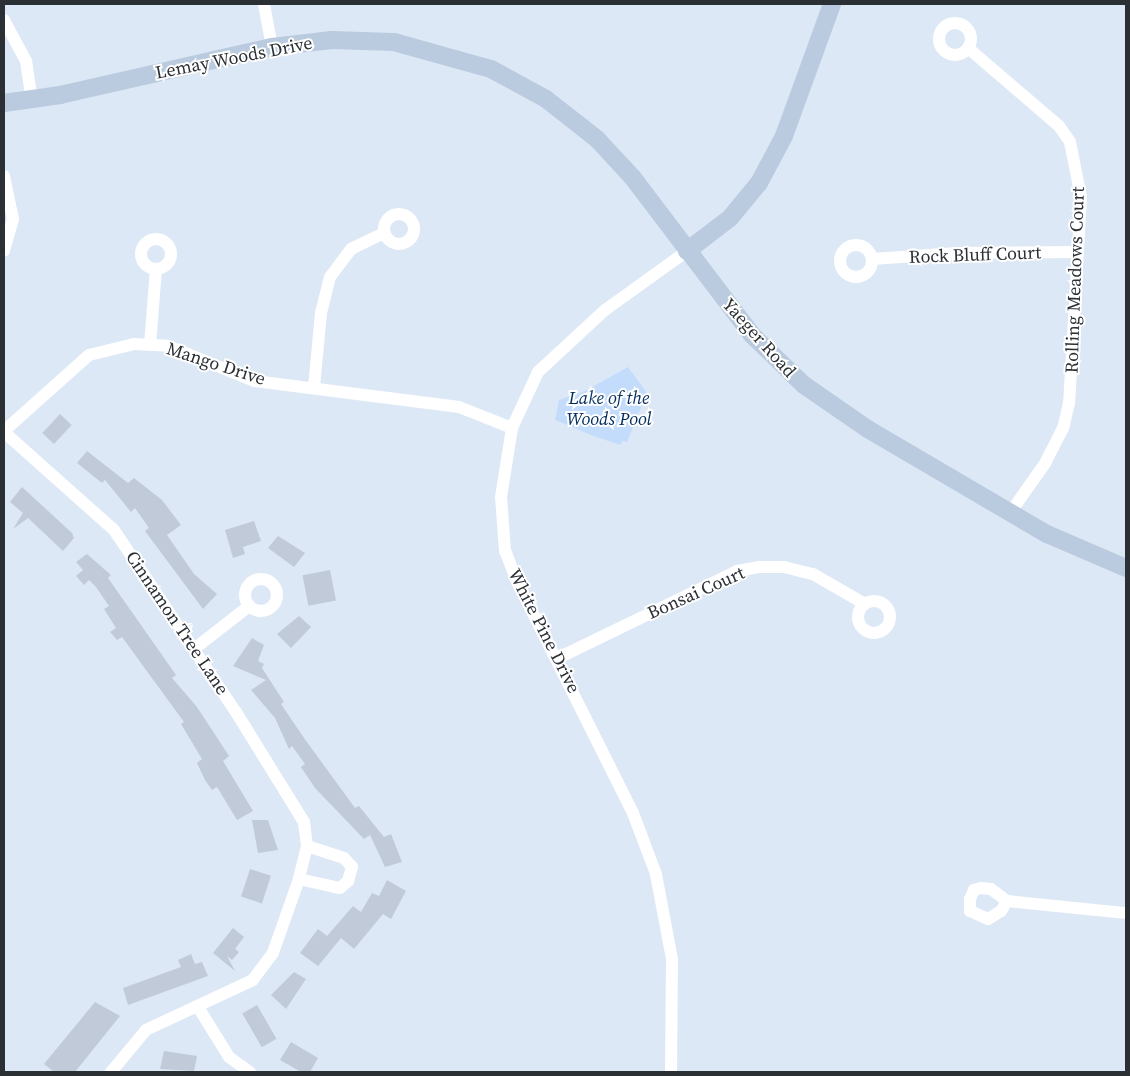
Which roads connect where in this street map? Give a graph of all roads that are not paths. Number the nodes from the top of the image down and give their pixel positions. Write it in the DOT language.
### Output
graph roads {
  1 [pos="264,4"];
  2 [pos="832,4"];
  3 [pos="4,20"];
  4 [pos="272,47"];
  5 [pos="968,48"];
  6 [pos="32,101"];
  7 [pos="4,104"];
  8 [pos="4,176"];
  9 [pos="8,220"];
  10 [pos="384,234"];
  11 [pos="4,251"];
  12 [pos="687,251"];
  13 [pos="1078,252"];
  14 [pos="872,259"];
  15 [pos="156,269"];
  16 [pos="150,345"];
  17 [pos="314,386"];
  18 [pos="512,428"];
  19 [pos="4,432"];
  20 [pos="1010,513"];
  21 [pos="1126,568"];
  22 [pos="865,604"];
  23 [pos="249,606"];
  24 [pos="194,649"];
  25 [pos="558,658"];
  26 [pos="307,846"];
  27 [pos="299,879"];
  28 [pos="1007,901"];
  29 [pos="1126,913"];
  30 [pos="198,1007"];
  31 [pos="111,1072"];
  32 [pos="250,1072"];
  33 [pos="671,1072"];
  1 -- 4 [label="street"];
  2 -- 12 [label="street"];
  3 -- 6 [label="street"];
  4 -- 6 [label="street, Lemay Woods Drive"];
  4 -- 12 [label="street, Lemay Woods Drive"];
  5 -- 13 [label="street, Rolling Meadows Court"];
  6 -- 7 [label="street, Lemay Woods Drive"];
  8 -- 9 [label="street"];
  9 -- 11 [label="street"];
  10 -- 17 [label="street"];
  12 -- 18 [label="street, White Pine Drive"];
  12 -- 20 [label="street, Yaeger Road"];
  13 -- 14 [label="street, Rock Bluff Court"];
  13 -- 20 [label="street, Rolling Meadows Court"];
  15 -- 16 [label="street"];
  16 -- 17 [label="street, Mango Drive"];
  16 -- 19 [label="street, Mango Drive"];
  17 -- 18 [label="street, Mango Drive"];
  18 -- 25 [label="street, White Pine Drive"];
  19 -- 24 [label="street, Cinnamon Tree Lane"];
  20 -- 21 [label="street, Yaeger Road"];
  22 -- 25 [label="street, Bonsai Court"];
  23 -- 24 [label="street"];
  24 -- 26 [label="street, Cinnamon Tree Lane"];
  25 -- 33 [label="street, White Pine Drive"];
  26 -- 27 [label="street, Cinnamon Tree Lane"];
  26 -- 27 [label="street"];
  27 -- 30 [label="street, Cinnamon Tree Lane"];
  28 -- 29 [label="street"];
  30 -- 31 [label="street, Cinnamon Tree Lane"];
  30 -- 32 [label="street"];
}
